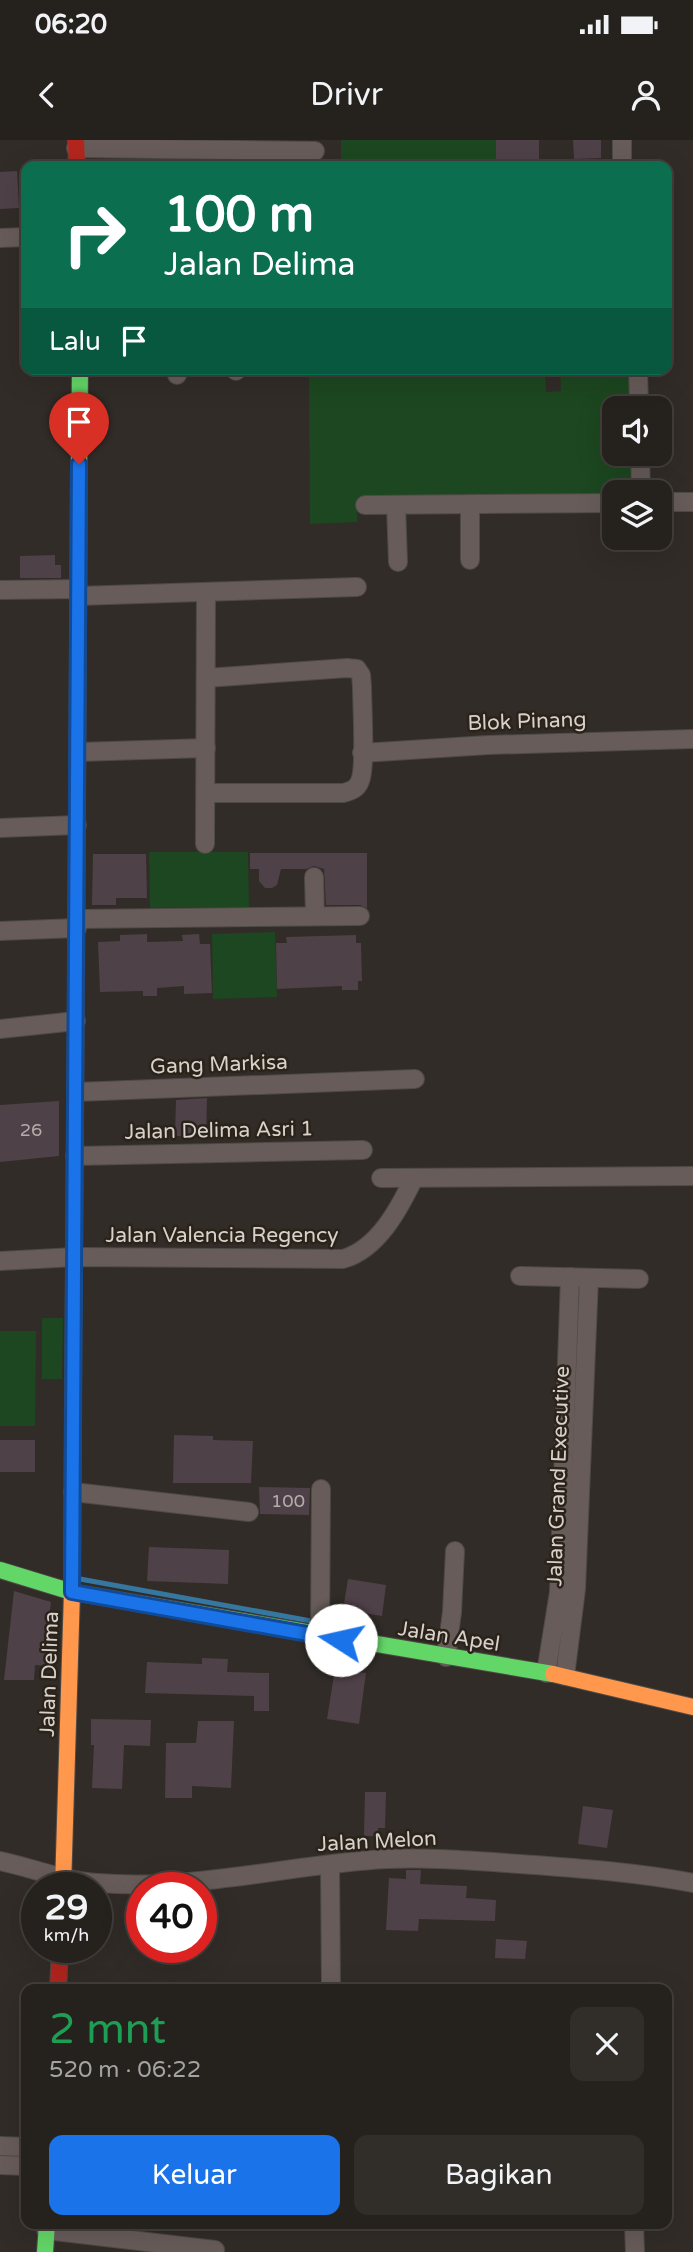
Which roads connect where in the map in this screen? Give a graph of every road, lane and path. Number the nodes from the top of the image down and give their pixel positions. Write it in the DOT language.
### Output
graph roads {
  1 [pos="622,140"];
  2 [pos="76,151"];
  3 [pos="315,151"];
  4 [pos="174,158"];
  5 [pos="235,158"];
  6 [pos="622,161"];
  7 [pos="21,237"];
  8 [pos="0,238"];
  9 [pos="80,375"];
  10 [pos="638,375"];
  11 [pos="639,396"];
  12 [pos="672,502"];
  13 [pos="693,502"];
  14 [pos="602,503"];
  15 [pos="470,504"];
  16 [pos="365,505"];
  17 [pos="396,505"];
  18 [pos="470,560"];
  19 [pos="398,562"];
  20 [pos="357,587"];
  21 [pos="0,590"];
  22 [pos="206,592"];
  23 [pos="78,593"];
  24 [pos="206,678"];
  25 [pos="693,740"];
  26 [pos="206,748"];
  27 [pos="78,752"];
  28 [pos="362,752"];
  29 [pos="206,793"];
  30 [pos="77,825"];
  31 [pos="0,828"];
  32 [pos="205,844"];
  33 [pos="314,877"];
  34 [pos="315,916"];
  35 [pos="360,916"];
  36 [pos="77,923"];
  37 [pos="0,931"];
  38 [pos="76,1021"];
  39 [pos="0,1029"];
  40 [pos="415,1079"];
  41 [pos="76,1093"];
  42 [pos="363,1150"];
  43 [pos="75,1156"];
  44 [pos="693,1176"];
  45 [pos="381,1178"];
  46 [pos="414,1178"];
  47 [pos="75,1257"];
  48 [pos="0,1261"];
  49 [pos="520,1276"];
  50 [pos="570,1277"];
  51 [pos="589,1278"];
  52 [pos="639,1279"];
  53 [pos="573,1441"];
  54 [pos="321,1489"];
  55 [pos="73,1492"];
  56 [pos="249,1512"];
  57 [pos="455,1551"];
  58 [pos="0,1570"];
  59 [pos="72,1589"];
  60 [pos="320,1636"];
  61 [pos="562,1640"];
  62 [pos="447,1648"];
  63 [pos="546,1673"];
  64 [pos="565,1676"];
  65 [pos="693,1707"];
  66 [pos="0,1861"];
  67 [pos="330,1865"];
  68 [pos="32,1872"];
  69 [pos="63,1872"];
  70 [pos="693,1882"];
  71 [pos="112,1883"];
  72 [pos="59,1963"];
  73 [pos="58,1984"];
  74 [pos="331,1984"];
  75 [pos="0,2146"];
  76 [pos="21,2147"];
  77 [pos="0,2165"];
  78 [pos="21,2166"];
  79 [pos="46,2229"];
  80 [pos="61,2229"];
  81 [pos="634,2229"];
  82 [pos="215,2250"];
  83 [pos="45,2252"];
  84 [pos="635,2252"];
  1 -- 6 [label="street"];
  2 -- 4 [label="street"];
  3 -- 5 [label="street"];
  4 -- 5 [label="street"];
  7 -- 8 [label="street"];
  9 -- 23 [label="street, Jalan Delima"];
  10 -- 11 [label="street"];
  12 -- 13 [label="street"];
  14 -- 15 [label="street"];
  15 -- 17 [label="street"];
  15 -- 18 [label="street"];
  16 -- 17 [label="street"];
  17 -- 19 [label="street"];
  20 -- 22 [label="street"];
  21 -- 23 [label="street"];
  22 -- 23 [label="street"];
  22 -- 24 [label="street"];
  23 -- 27 [label="street, Jalan Delima"];
  24 -- 26 [label="street"];
  24 -- 28 [label="street"];
  25 -- 28 [label="street, Blok Pinang"];
  26 -- 27 [label="street"];
  26 -- 29 [label="street"];
  27 -- 30 [label="street, Jalan Delima"];
  28 -- 29 [label="street"];
  29 -- 32 [label="street"];
  30 -- 31 [label="street"];
  30 -- 36 [label="street, Jalan Delima"];
  33 -- 34 [label="street"];
  34 -- 35 [label="street"];
  34 -- 36 [label="street"];
  36 -- 37 [label="street"];
  36 -- 38 [label="street, Jalan Delima"];
  38 -- 39 [label="street"];
  38 -- 41 [label="street, Jalan Delima"];
  40 -- 41 [label="street, Gang Markisa"];
  41 -- 43 [label="street, Jalan Delima"];
  42 -- 43 [label="street, Jalan Delima Asri 1"];
  43 -- 47 [label="street, Jalan Delima"];
  44 -- 46 [label="street"];
  45 -- 46 [label="street"];
  46 -- 47 [label="street, Jalan Valencia Regency"];
  47 -- 48 [label="street, Jalan Valencia Regency"];
  47 -- 55 [label="street, Jalan Delima"];
  49 -- 50 [label="street"];
  50 -- 51 [label="street"];
  50 -- 53 [label="street, Jalan Grand Executive"];
  51 -- 52 [label="street"];
  51 -- 53 [label="street, Jalan Grand Executive"];
  53 -- 61 [label="street, Jalan Grand Executive"];
  54 -- 60 [label="street"];
  55 -- 56 [label="street"];
  55 -- 59 [label="street, Jalan Delima"];
  57 -- 62 [label="street"];
  58 -- 59 [label="street, Jalan Apel"];
  59 -- 60 [label="street, Jalan Apel"];
  59 -- 69 [label="street, Jalan Delima"];
  60 -- 62 [label="street, Jalan Apel"];
  61 -- 63 [label="street, Jalan Grand Executive"];
  61 -- 64 [label="street, Jalan Grand Executive"];
  62 -- 63 [label="street, Jalan Apel"];
  63 -- 64 [label="street, Jalan Apel"];
  64 -- 65 [label="street, Jalan Apel"];
  66 -- 68 [label="street, Jalan Melon"];
  67 -- 70 [label="street, Jalan Melon"];
  67 -- 71 [label="street, Jalan Melon"];
  67 -- 74 [label="street"];
  72 -- 73 [label="street"];
  75 -- 76 [label="street"];
  77 -- 78 [label="street"];
  79 -- 83 [label="street"];
  80 -- 82 [label="street"];
  81 -- 84 [label="street"];
}
